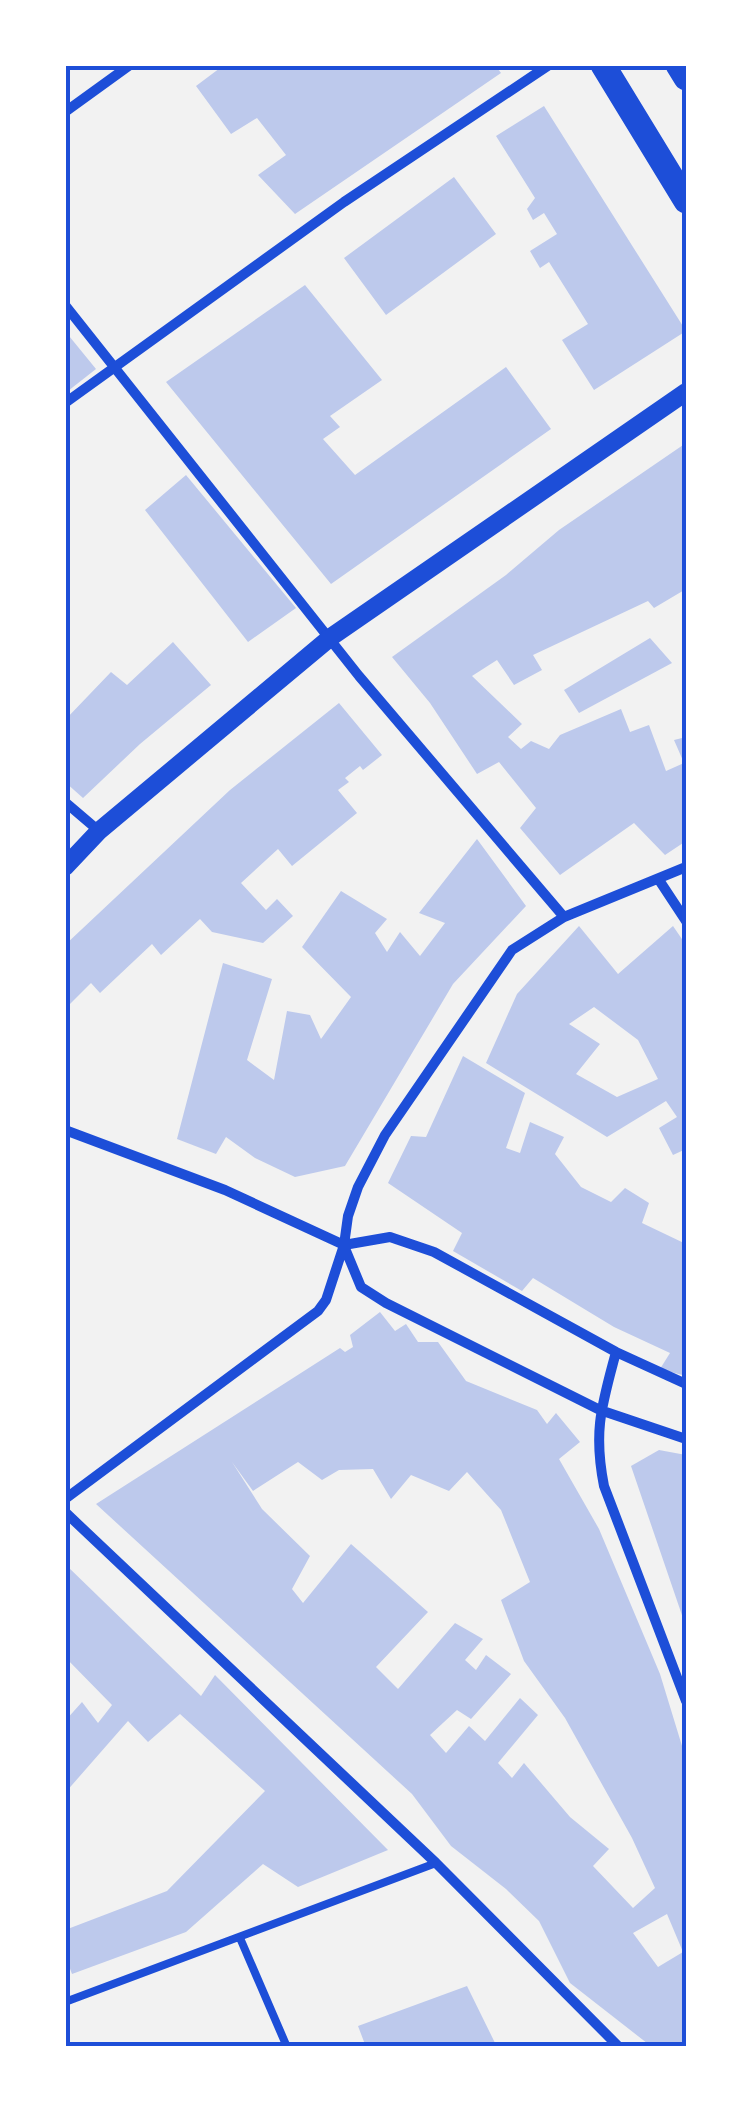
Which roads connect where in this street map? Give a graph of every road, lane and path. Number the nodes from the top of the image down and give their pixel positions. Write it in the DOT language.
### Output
graph roads {
  1 [pos="130,65"];
  2 [pos="549,65"];
  3 [pos="603,65"];
  4 [pos="678,65"];
  5 [pos="686,78"];
  6 [pos="65,112"];
  7 [pos="686,201"];
  8 [pos="65,305"];
  9 [pos="113,368"];
  10 [pos="686,392"];
  11 [pos="65,403"];
  12 [pos="331,637"];
  13 [pos="65,802"];
  14 [pos="99,831"];
  15 [pos="65,867"];
  16 [pos="686,867"];
  17 [pos="659,880"];
  18 [pos="564,917"];
  19 [pos="686,921"];
  20 [pos="65,1130"];
  21 [pos="344,1245"];
  22 [pos="616,1352"];
  23 [pos="686,1384"];
  24 [pos="600,1410"];
  25 [pos="686,1438"];
  26 [pos="65,1500"];
  27 [pos="65,1512"];
  28 [pos="686,1700"];
  29 [pos="436,1864"];
  30 [pos="240,1938"];
  31 [pos="65,2002"];
  32 [pos="287,2047"];
  33 [pos="619,2047"];
  1 -- 6 [label="street"];
  2 -- 9 [label="street"];
  3 -- 7 [label="main road"];
  4 -- 5 [label="main road"];
  8 -- 9 [label="street"];
  9 -- 11 [label="street"];
  9 -- 12 [label="street"];
  10 -- 12 [label="street"];
  12 -- 14 [label="street"];
  12 -- 18 [label="street"];
  13 -- 14 [label="street"];
  14 -- 15 [label="street"];
  16 -- 17 [label="street"];
  17 -- 18 [label="street"];
  17 -- 19 [label="street"];
  18 -- 21 [label="street"];
  20 -- 21 [label="street"];
  21 -- 22 [label="street"];
  21 -- 24 [label="street"];
  21 -- 26 [label="street"];
  22 -- 23 [label="street"];
  22 -- 24 [label="street"];
  24 -- 25 [label="street"];
  24 -- 28 [label="street"];
  27 -- 29 [label="street"];
  29 -- 30 [label="lane"];
  29 -- 33 [label="street"];
  30 -- 31 [label="lane"];
  30 -- 32 [label="lane"];
}
